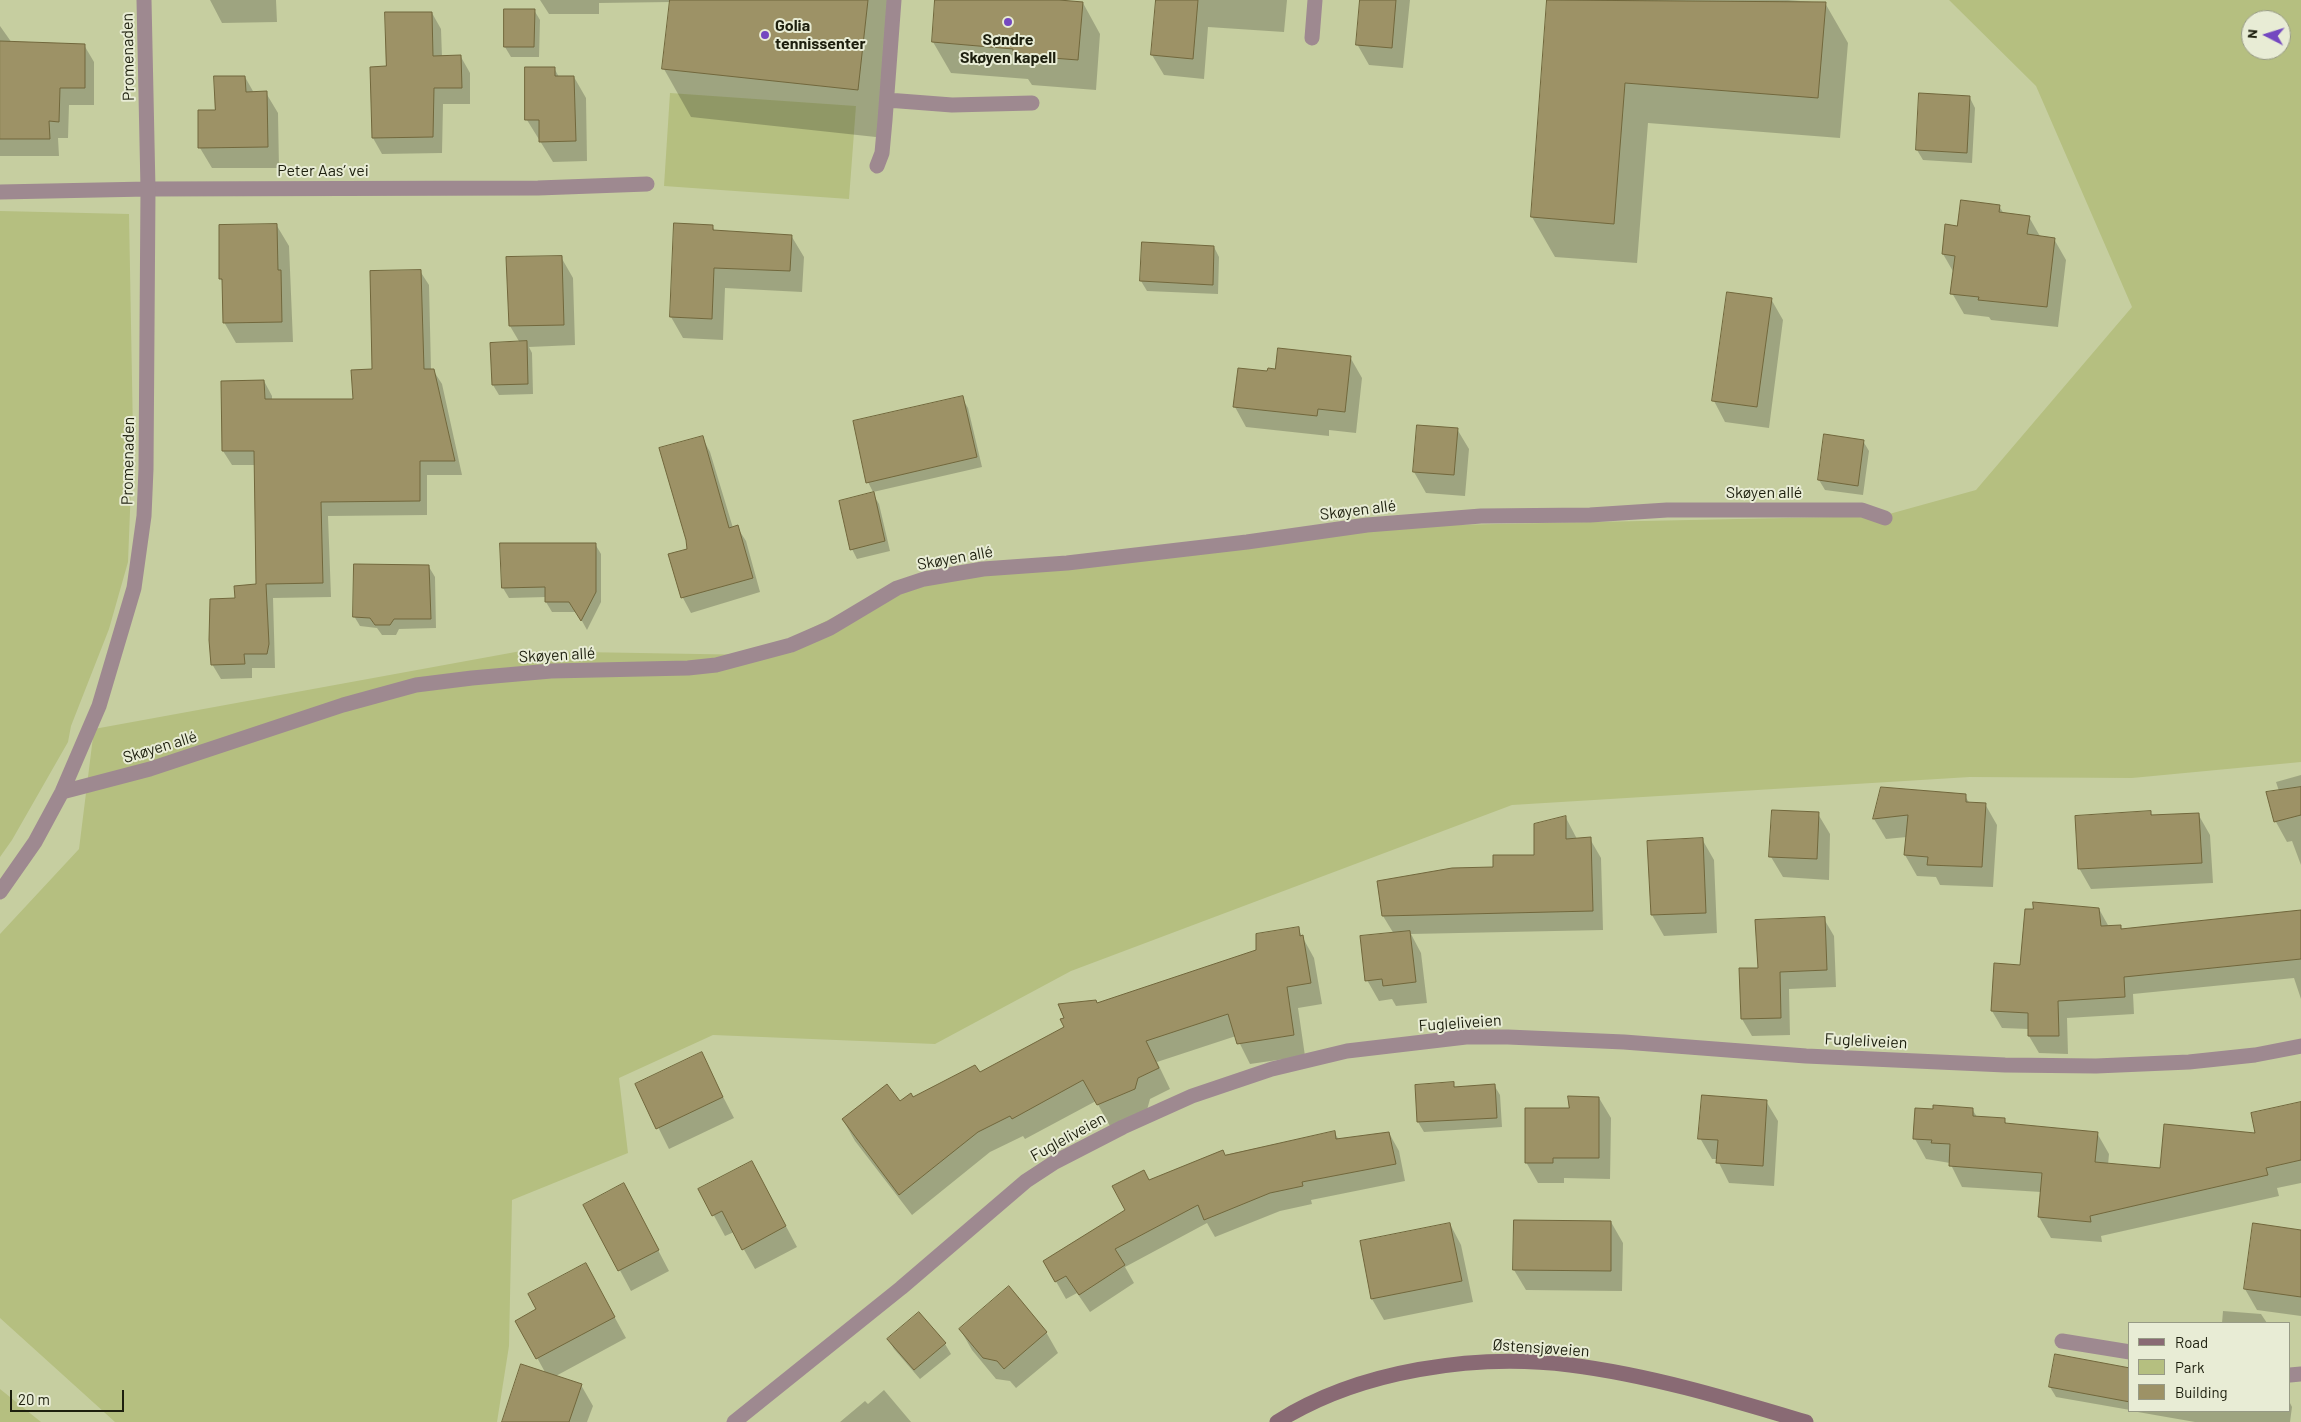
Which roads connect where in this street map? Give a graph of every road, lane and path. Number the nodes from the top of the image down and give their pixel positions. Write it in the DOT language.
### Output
graph roads {
  1 [pos="144,0"];
  2 [pos="894,0"];
  3 [pos="1315,0"];
  4 [pos="1312,38"];
  5 [pos="887,100"];
  6 [pos="1032,103"];
  7 [pos="877,166"];
  8 [pos="647,184"];
  9 [pos="148,189"];
  10 [pos="0,192"];
  11 [pos="1885,518"];
  12 [pos="62,792"];
  13 [pos="0,892"];
  14 [pos="2301,1046"];
  15 [pos="2062,1341"];
  16 [pos="2128,1352"];
  17 [pos="734,1422"];
  18 [pos="1277,1422"];
  19 [pos="1806,1422"];
  1 -- 9 [label="street, Promenaden"];
  2 -- 5 [label="street"];
  3 -- 4 [label="street"];
  5 -- 6 [label="street"];
  5 -- 7 [label="street"];
  8 -- 9 [label="street, Peter Aas’ vei"];
  9 -- 10 [label="street, Peter Aas’ vei"];
  9 -- 12 [label="street, Promenaden"];
  11 -- 12 [label="street, Skøyen allé"];
  12 -- 13 [label="street, Promenaden"];
  14 -- 17 [label="street, Fugleliveien"];
  15 -- 16 [label="street"];
  18 -- 19 [label="main road, Østensjøveien"];
}
